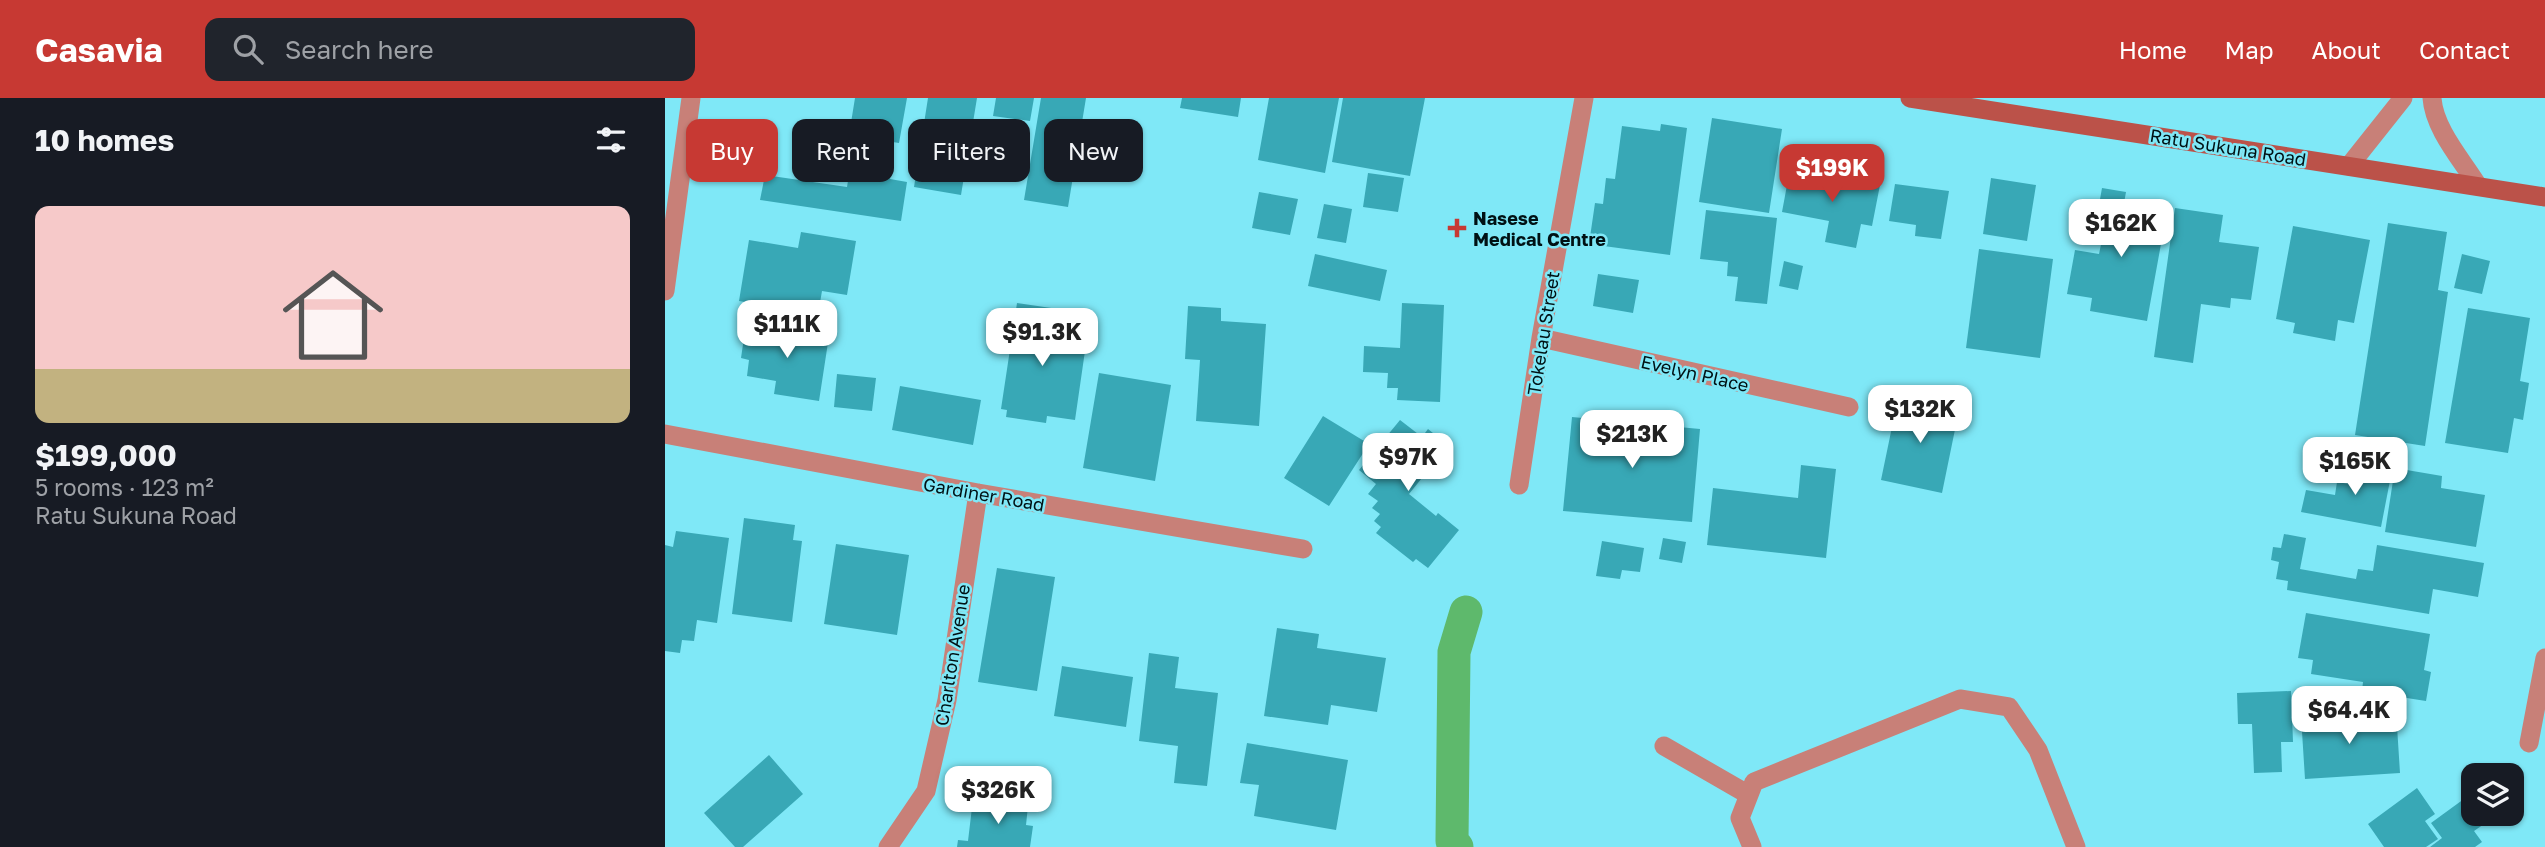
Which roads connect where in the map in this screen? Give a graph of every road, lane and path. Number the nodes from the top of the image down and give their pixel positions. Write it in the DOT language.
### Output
graph roads {
  1 [pos="691,98"];
  2 [pos="1584,98"];
  3 [pos="1910,98"];
  4 [pos="2403,98"];
  5 [pos="2432,98"];
  6 [pos="2349,166"];
  7 [pos="2478,186"];
  8 [pos="2545,197"];
  9 [pos="665,291"];
  10 [pos="1541,338"];
  11 [pos="1849,407"];
  12 [pos="665,435"];
  13 [pos="1519,485"];
  14 [pos="978,493"];
  15 [pos="1303,549"];
  16 [pos="2545,658"];
  17 [pos="2529,743"];
  18 [pos="1664,746"];
  19 [pos="1749,795"];
  20 [pos="888,847"];
  21 [pos="1752,847"];
  22 [pos="2076,847"];
  1 -- 9 [label="street"];
  2 -- 10 [label="street, Tokelau Street"];
  3 -- 6 [label="main road, Ratu Sukuna Road"];
  4 -- 6 [label="street"];
  5 -- 7 [label="street"];
  6 -- 7 [label="main road, Ratu Sukuna Road"];
  7 -- 8 [label="main road, Ratu Sukuna Road"];
  10 -- 11 [label="street, Evelyn Place"];
  10 -- 13 [label="street, Tokelau Street"];
  12 -- 14 [label="street, Gardiner Road"];
  14 -- 15 [label="street, Gardiner Road"];
  14 -- 20 [label="street, Charlton Avenue"];
  16 -- 17 [label="street"];
  18 -- 19 [label="street"];
  19 -- 21 [label="street"];
  19 -- 22 [label="street"];
}
